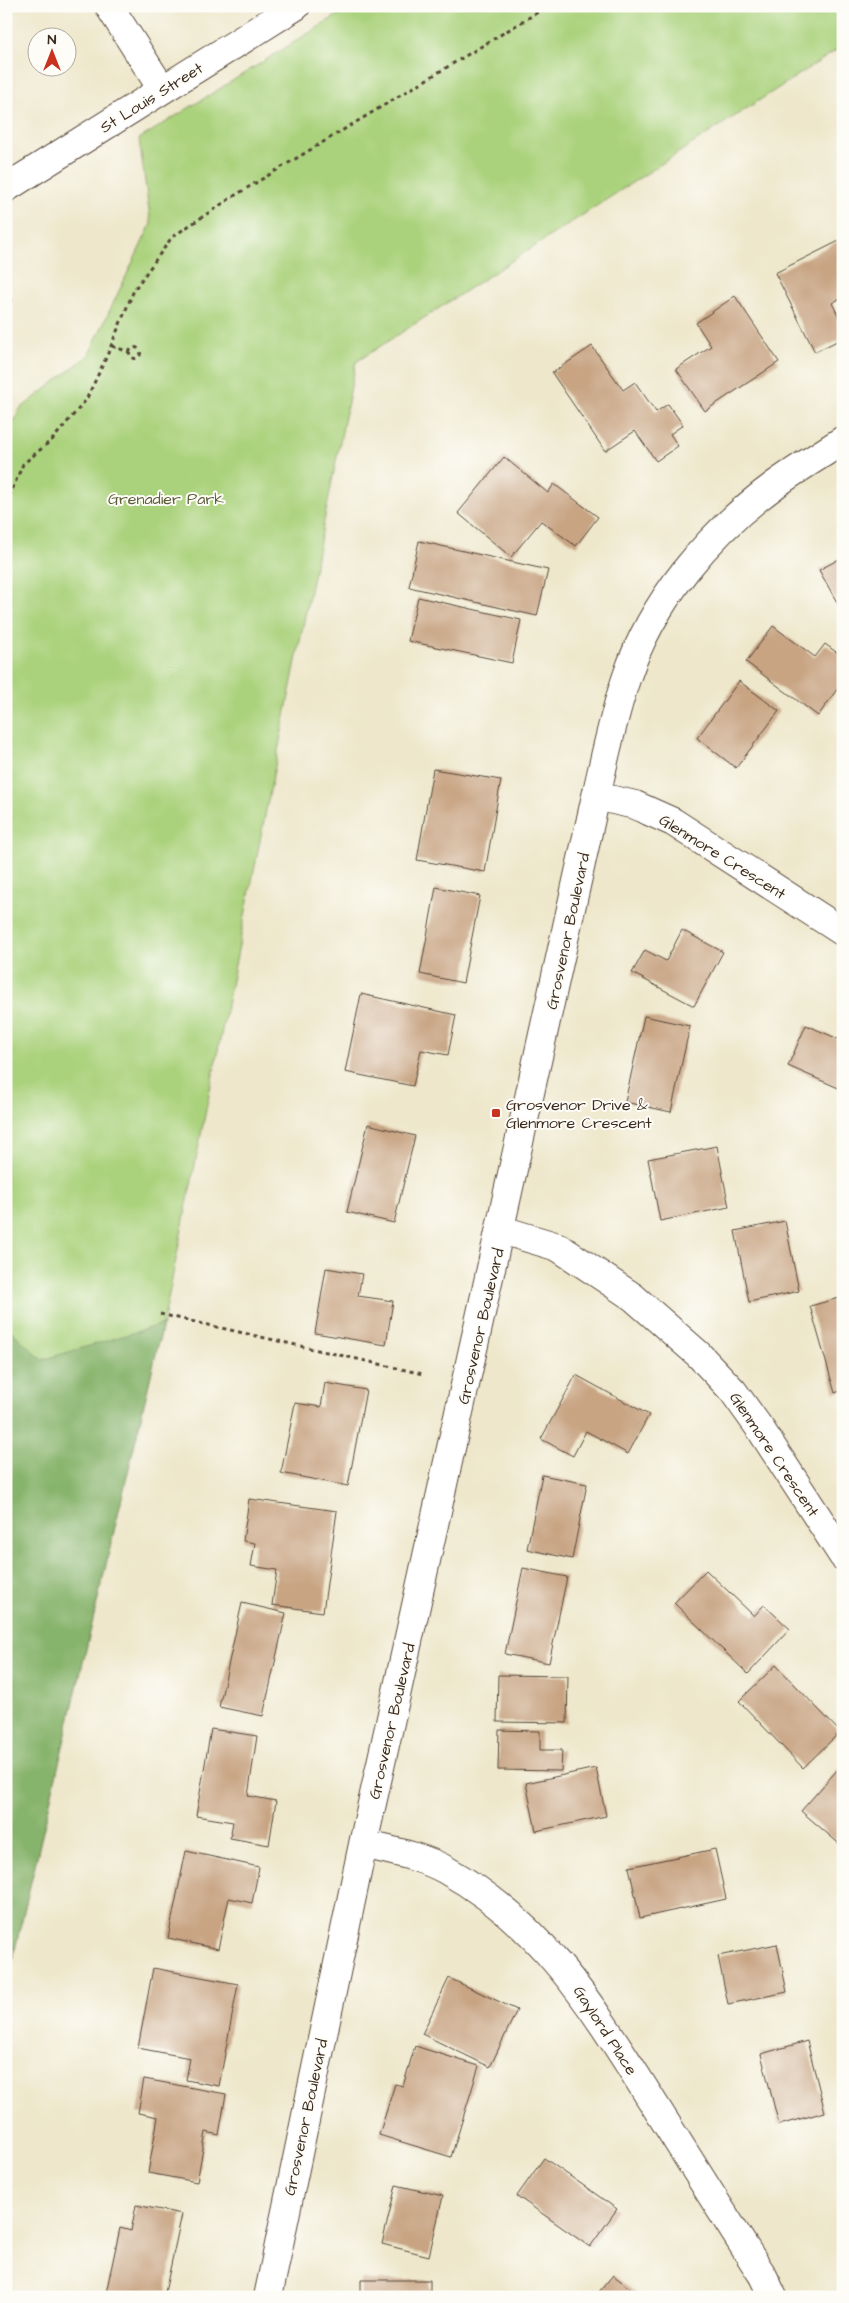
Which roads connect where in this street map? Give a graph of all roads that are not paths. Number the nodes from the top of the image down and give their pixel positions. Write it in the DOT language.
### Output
graph roads {
  1 [pos="109,6"];
  2 [pos="296,6"];
  3 [pos="162,89"];
  4 [pos="6,188"];
  5 [pos="843,440"];
  6 [pos="596,796"];
  7 [pos="843,932"];
  8 [pos="502,1230"];
  9 [pos="843,1556"];
  10 [pos="363,1844"];
  11 [pos="268,2297"];
  12 [pos="773,2297"];
  1 -- 3 [label="street"];
  2 -- 3 [label="street, St Louis Street"];
  3 -- 4 [label="street, St Louis Street"];
  5 -- 6 [label="street, Grosvenor Boulevard"];
  6 -- 7 [label="street, Glenmore Crescent"];
  6 -- 8 [label="street, Grosvenor Boulevard"];
  8 -- 9 [label="street, Glenmore Crescent"];
  8 -- 10 [label="street, Grosvenor Boulevard"];
  10 -- 11 [label="street, Grosvenor Boulevard"];
  10 -- 12 [label="street, Gaylord Place"];
}
